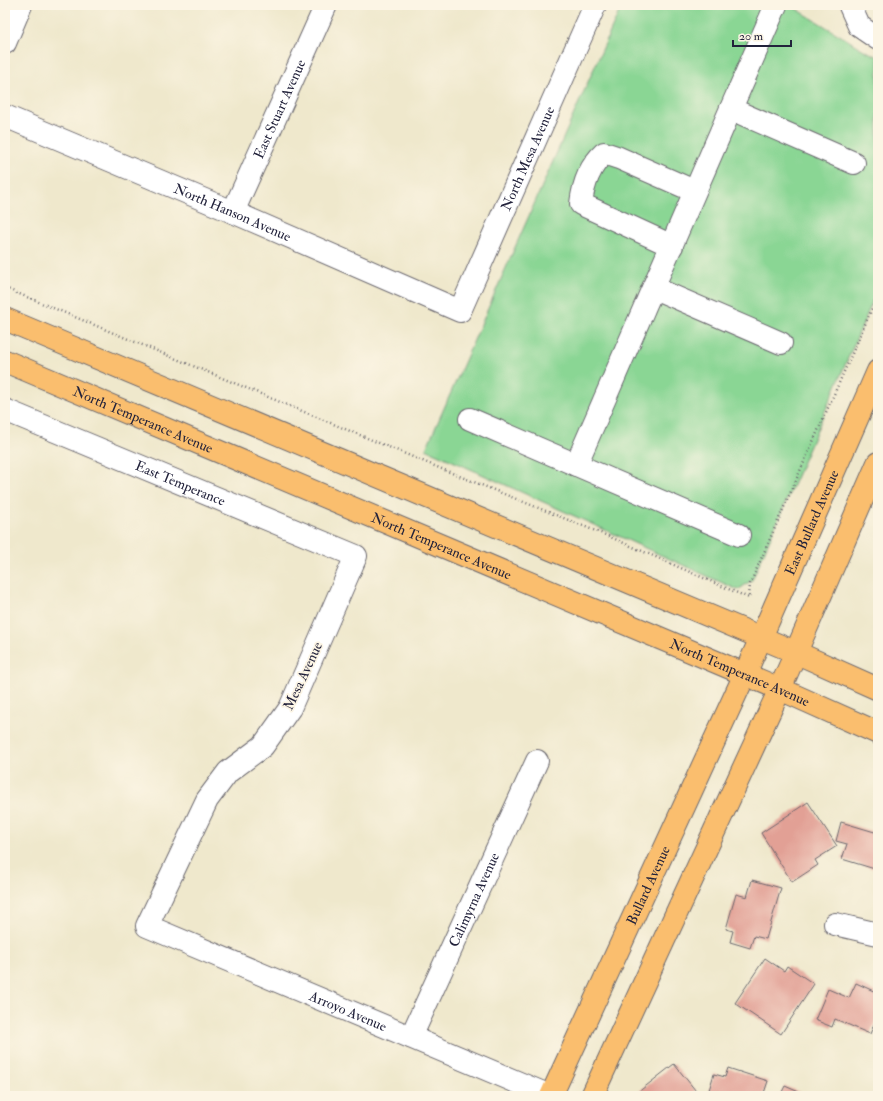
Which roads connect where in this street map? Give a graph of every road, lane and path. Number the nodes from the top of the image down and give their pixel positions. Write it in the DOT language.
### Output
graph roads {
  1 [pos="21,5"];
  2 [pos="326,5"];
  3 [pos="595,5"];
  4 [pos="776,5"];
  5 [pos="850,5"];
  6 [pos="878,39"];
  7 [pos="5,43"];
  8 [pos="731,109"];
  9 [pos="5,116"];
  10 [pos="854,163"];
  11 [pos="694,191"];
  12 [pos="233,212"];
  13 [pos="672,246"];
  14 [pos="5,288"];
  15 [pos="654,288"];
  16 [pos="878,294"];
  17 [pos="460,311"];
  18 [pos="5,319"];
  19 [pos="781,343"];
  20 [pos="5,361"];
  21 [pos="878,371"];
  22 [pos="5,410"];
  23 [pos="470,418"];
  24 [pos="878,463"];
  25 [pos="576,465"];
  26 [pos="739,536"];
  27 [pos="356,556"];
  28 [pos="761,638"];
  29 [pos="795,652"];
  30 [pos="745,674"];
  31 [pos="780,689"];
  32 [pos="878,689"];
  33 [pos="878,733"];
  34 [pos="537,761"];
  35 [pos="835,924"];
  36 [pos="147,926"];
  37 [pos="878,934"];
  38 [pos="411,1037"];
  39 [pos="550,1096"];
  40 [pos="592,1096"];
  1 -- 7 [label="street"];
  2 -- 12 [label="street, East Stuart Avenue"];
  3 -- 17 [label="street, North Mesa Avenue"];
  4 -- 8 [label="street"];
  5 -- 6 [label="street"];
  8 -- 10 [label="street"];
  8 -- 11 [label="street"];
  9 -- 12 [label="street, North Hanson Avenue"];
  11 -- 13 [label="street"];
  11 -- 13 [label="street"];
  12 -- 17 [label="street, North Hanson Avenue"];
  13 -- 15 [label="street"];
  14 -- 16 [label="path"];
  15 -- 19 [label="street"];
  15 -- 25 [label="street"];
  18 -- 28 [label="main road"];
  20 -- 30 [label="main road, North Temperance Avenue"];
  21 -- 28 [label="main road, East Bullard Avenue"];
  22 -- 27 [label="street, East Temperance"];
  23 -- 25 [label="street"];
  24 -- 29 [label="main road"];
  25 -- 26 [label="street"];
  27 -- 36 [label="street, Mesa Avenue"];
  28 -- 29 [label="main road"];
  28 -- 30 [label="main road, East Bullard Avenue"];
  29 -- 31 [label="main road"];
  29 -- 32 [label="main road"];
  30 -- 31 [label="main road, North Temperance Avenue"];
  30 -- 39 [label="main road, Bullard Avenue"];
  31 -- 33 [label="main road, North Temperance Avenue"];
  31 -- 40 [label="main road"];
  34 -- 38 [label="street, Calimyrna Avenue"];
  35 -- 37 [label="street"];
  36 -- 38 [label="street, Arroyo Avenue"];
  38 -- 39 [label="street, Arroyo Avenue"];
}
